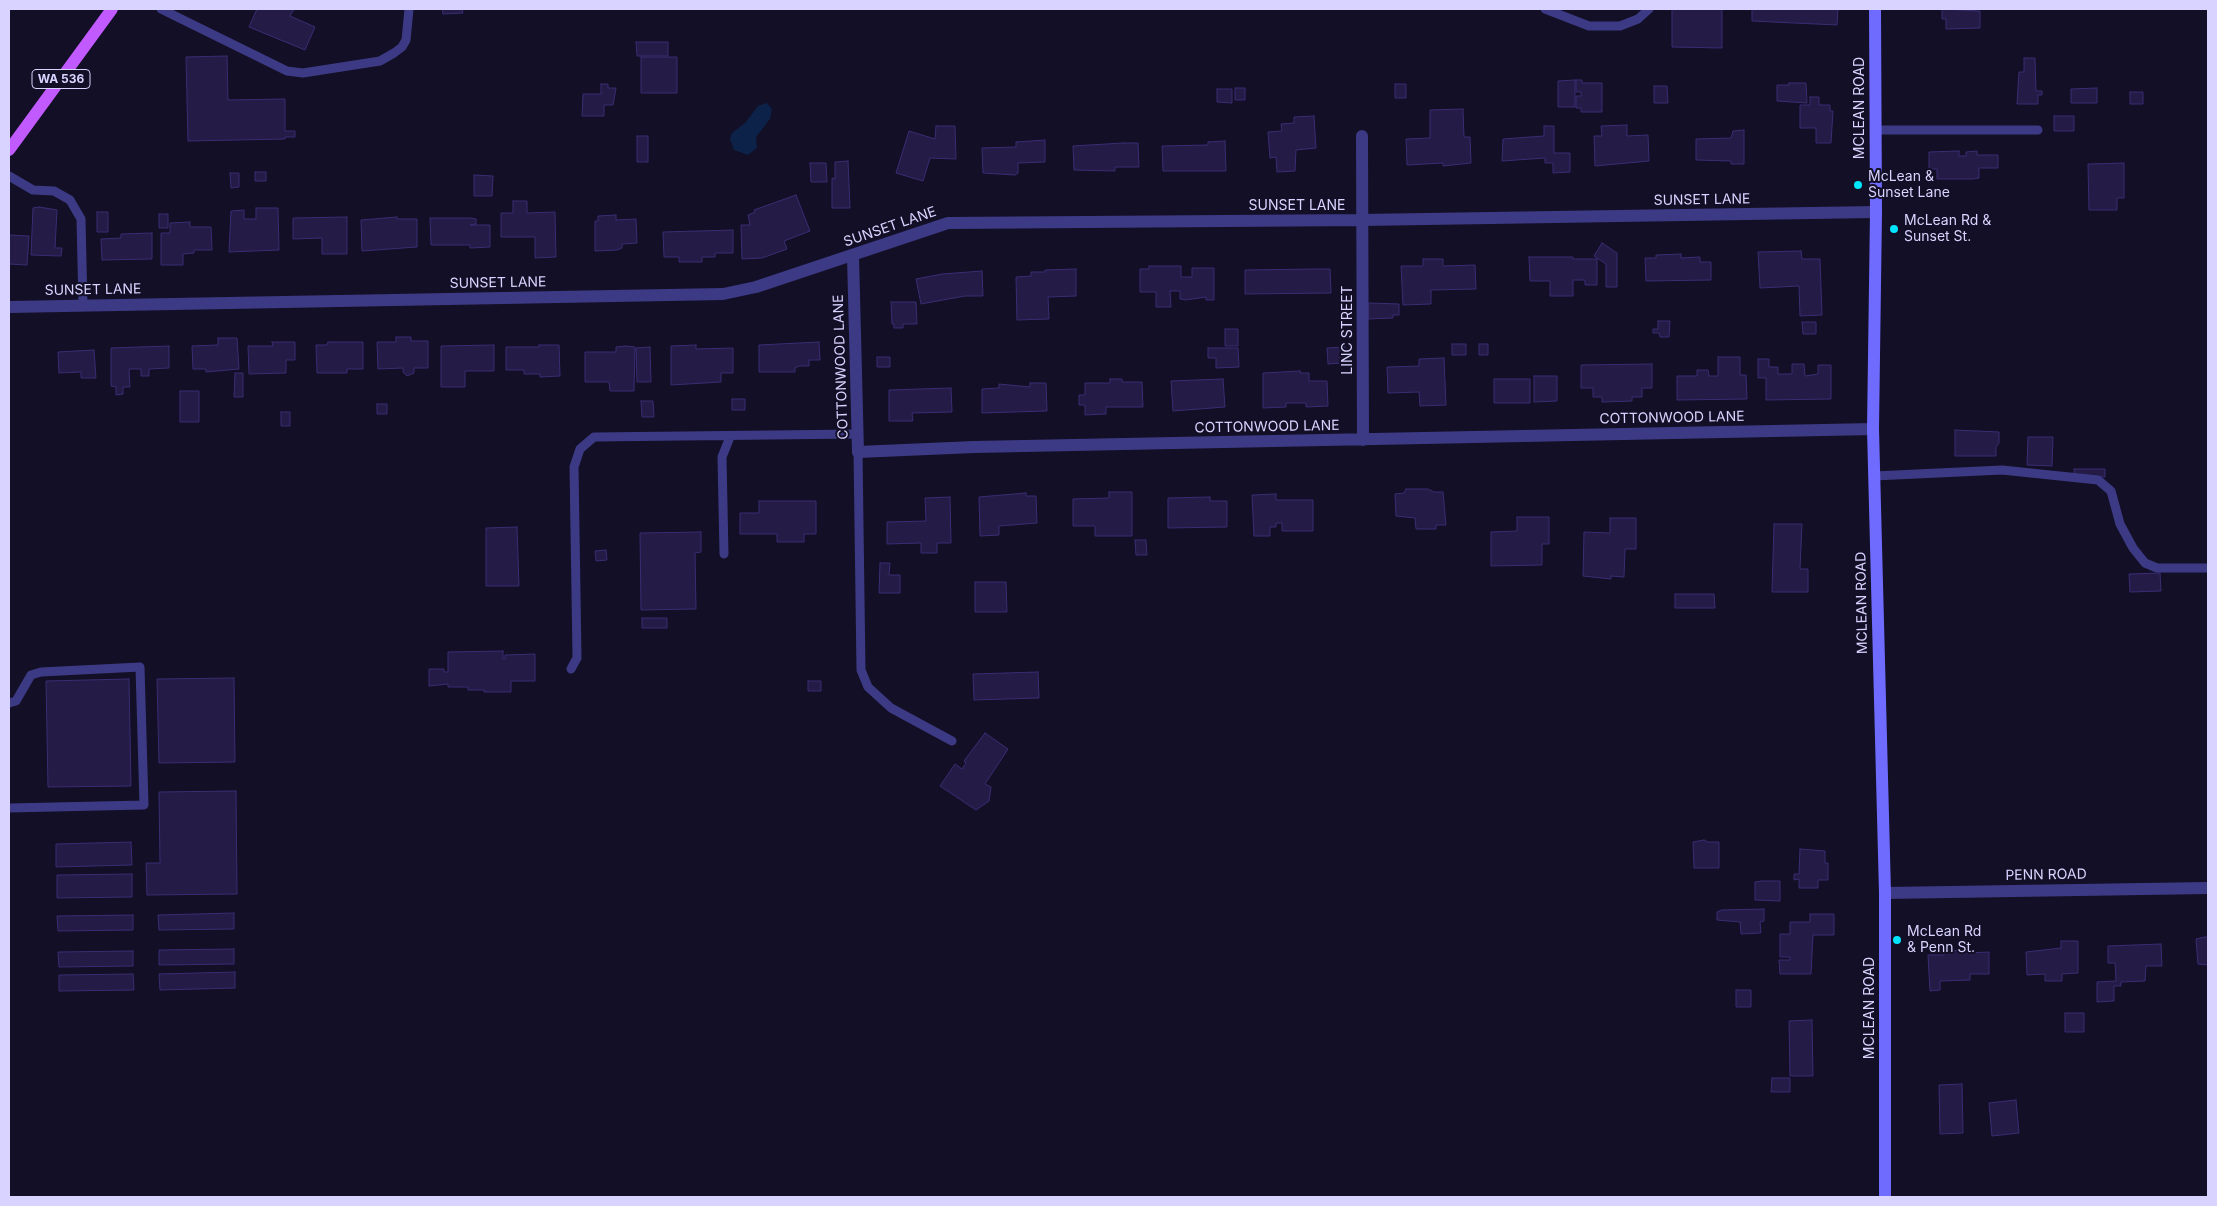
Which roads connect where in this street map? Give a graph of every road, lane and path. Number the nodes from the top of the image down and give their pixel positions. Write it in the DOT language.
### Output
graph roads {
  1 [pos="112,9"];
  2 [pos="161,9"];
  3 [pos="409,9"];
  4 [pos="1545,9"];
  5 [pos="1649,9"];
  6 [pos="1875,9"];
  7 [pos="1876,130"];
  8 [pos="2038,130"];
  9 [pos="1362,136"];
  10 [pos="9,150"];
  11 [pos="9,176"];
  12 [pos="1876,212"];
  13 [pos="1362,220"];
  14 [pos="853,256"];
  15 [pos="83,306"];
  16 [pos="9,307"];
  17 [pos="1873,429"];
  18 [pos="858,434"];
  19 [pos="730,437"];
  20 [pos="1363,440"];
  21 [pos="858,452"];
  22 [pos="1874,476"];
  23 [pos="724,554"];
  24 [pos="2208,568"];
  25 [pos="571,668"];
  26 [pos="9,703"];
  27 [pos="952,741"];
  28 [pos="9,808"];
  29 [pos="2208,888"];
  30 [pos="1884,893"];
  31 [pos="1885,1197"];
  1 -- 10 [label="main road, WA 536"];
  2 -- 3 [label="lane"];
  4 -- 5 [label="lane"];
  6 -- 7 [label="street, MCLEAN ROAD"];
  7 -- 8 [label="lane"];
  7 -- 12 [label="street, MCLEAN ROAD"];
  9 -- 13 [label="street, LINC STREET"];
  11 -- 15 [label="lane"];
  12 -- 13 [label="street, SUNSET LANE"];
  12 -- 17 [label="street, MCLEAN ROAD"];
  13 -- 14 [label="street, SUNSET LANE"];
  13 -- 20 [label="street, LINC STREET"];
  14 -- 15 [label="street, SUNSET LANE"];
  14 -- 18 [label="street, COTTONWOOD LANE"];
  15 -- 16 [label="street, SUNSET LANE"];
  17 -- 20 [label="street, COTTONWOOD LANE"];
  17 -- 22 [label="street, MCLEAN ROAD"];
  18 -- 19 [label="lane"];
  18 -- 21 [label="street, COTTONWOOD LANE"];
  19 -- 23 [label="lane"];
  19 -- 25 [label="lane"];
  20 -- 21 [label="street, COTTONWOOD LANE"];
  21 -- 27 [label="lane"];
  22 -- 24 [label="lane"];
  22 -- 30 [label="street, MCLEAN ROAD"];
  26 -- 28 [label="lane"];
  29 -- 30 [label="street, PENN ROAD"];
  30 -- 31 [label="street, MCLEAN ROAD"];
}
